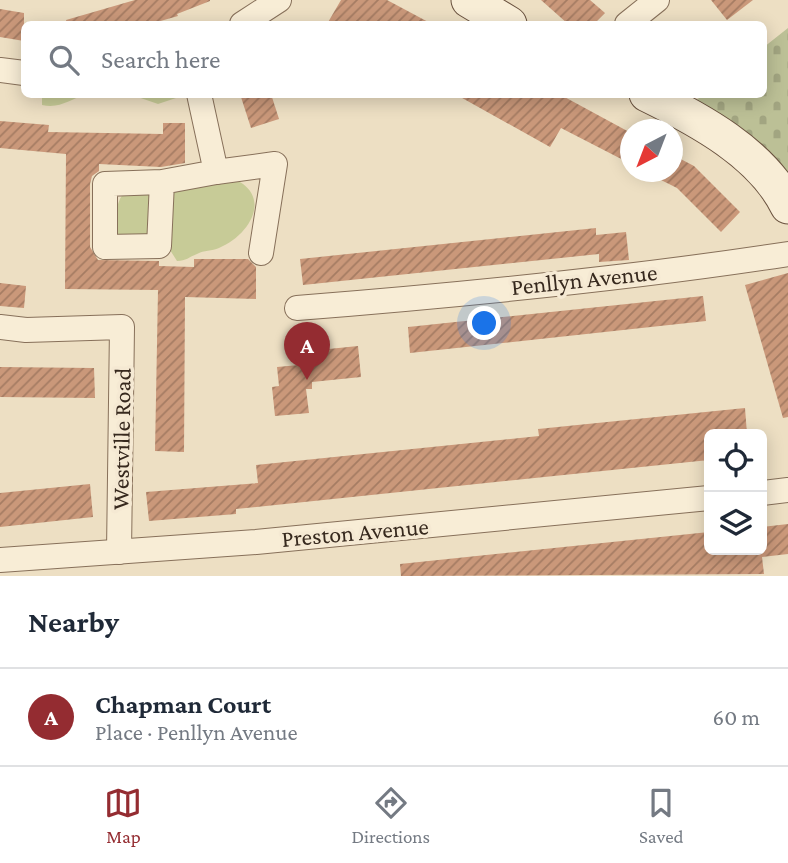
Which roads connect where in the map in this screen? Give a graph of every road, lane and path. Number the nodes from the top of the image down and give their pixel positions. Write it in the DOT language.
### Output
graph roads {
  1 [pos="279,0"];
  2 [pos="469,0"];
  3 [pos="657,0"];
  4 [pos="247,21"];
  5 [pos="504,21"];
  6 [pos="632,21"];
  7 [pos="0,70"];
  8 [pos="21,73"];
  9 [pos="200,98"];
  10 [pos="655,98"];
  11 [pos="216,172"];
  12 [pos="162,183"];
  13 [pos="788,206"];
  14 [pos="261,253"];
  15 [pos="788,254"];
  16 [pos="297,308"];
  17 [pos="0,327"];
  18 [pos="788,490"];
  19 [pos="767,492"];
  20 [pos="704,498"];
  21 [pos="119,552"];
  22 [pos="0,560"];
  1 -- 4 [label="street"];
  2 -- 5 [label="main road"];
  3 -- 6 [label="street"];
  7 -- 8 [label="street"];
  9 -- 11 [label="street"];
  10 -- 13 [label="main road"];
  11 -- 12 [label="street"];
  11 -- 14 [label="street"];
  15 -- 16 [label="street, Penllyn Avenue"];
  17 -- 21 [label="street, Westville Road"];
  18 -- 19 [label="street"];
  20 -- 21 [label="street, Preston Avenue"];
  21 -- 22 [label="street, Preston Avenue"];
}
